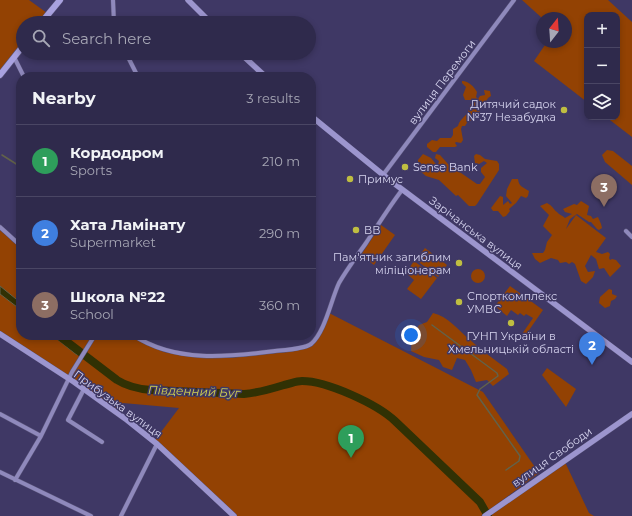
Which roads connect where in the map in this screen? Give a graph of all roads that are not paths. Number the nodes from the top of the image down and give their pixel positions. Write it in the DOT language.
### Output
graph roads {
  1 [pos="60,0"];
  2 [pos="113,0"];
  3 [pos="188,0"];
  4 [pos="514,0"];
  5 [pos="47,16"];
  6 [pos="114,16"];
  7 [pos="204,16"];
  8 [pos="16,55"];
  9 [pos="14,57"];
  10 [pos="130,60"];
  11 [pos="248,60"];
  12 [pos="22,72"];
  13 [pos="136,72"];
  14 [pos="261,72"];
  15 [pos="0,75"];
  16 [pos="316,120"];
  17 [pos="383,175"];
  18 [pos="402,190"];
  19 [pos="0,227"];
  20 [pos="626,231"];
  21 [pos="632,237"];
  22 [pos="16,241"];
  23 [pos="0,334"];
  24 [pos="316,337"];
  25 [pos="92,340"];
  26 [pos="140,340"];
  27 [pos="314,340"];
  28 [pos="632,362"];
  29 [pos="68,379"];
  30 [pos="84,389"];
  31 [pos="0,414"];
  32 [pos="632,414"];
  33 [pos="41,436"];
  34 [pos="102,442"];
  35 [pos="158,444"];
  36 [pos="0,472"];
  37 [pos="15,480"];
  38 [pos="91,516"];
  39 [pos="121,516"];
  40 [pos="234,516"];
  41 [pos="485,516"];
  1 -- 5 [label="main road"];
  2 -- 6 [label="street"];
  3 -- 7 [label="street"];
  4 -- 17 [label="street, вулиця Перемоги"];
  8 -- 9 [label="main road"];
  9 -- 12 [label="street"];
  9 -- 15 [label="main road"];
  10 -- 13 [label="street"];
  11 -- 14 [label="street"];
  16 -- 17 [label="street, Зарічанська вулиця"];
  17 -- 18 [label="street, Зарічанська вулиця"];
  18 -- 24 [label="street"];
  18 -- 28 [label="street, Зарічанська вулиця"];
  19 -- 22 [label="street"];
  20 -- 21 [label="street"];
  23 -- 29 [label="street, Прибузька вулиця"];
  25 -- 29 [label="street"];
  26 -- 27 [label="street"];
  29 -- 30 [label="street, Прибузька вулиця"];
  29 -- 33 [label="street"];
  30 -- 34 [label="street"];
  30 -- 35 [label="street, Прибузька вулиця"];
  31 -- 33 [label="street"];
  32 -- 41 [label="street, вулиця Свободи"];
  33 -- 37 [label="street"];
  35 -- 39 [label="street"];
  35 -- 40 [label="street, Прибузька вулиця"];
  36 -- 37 [label="street"];
  37 -- 38 [label="street"];
}
